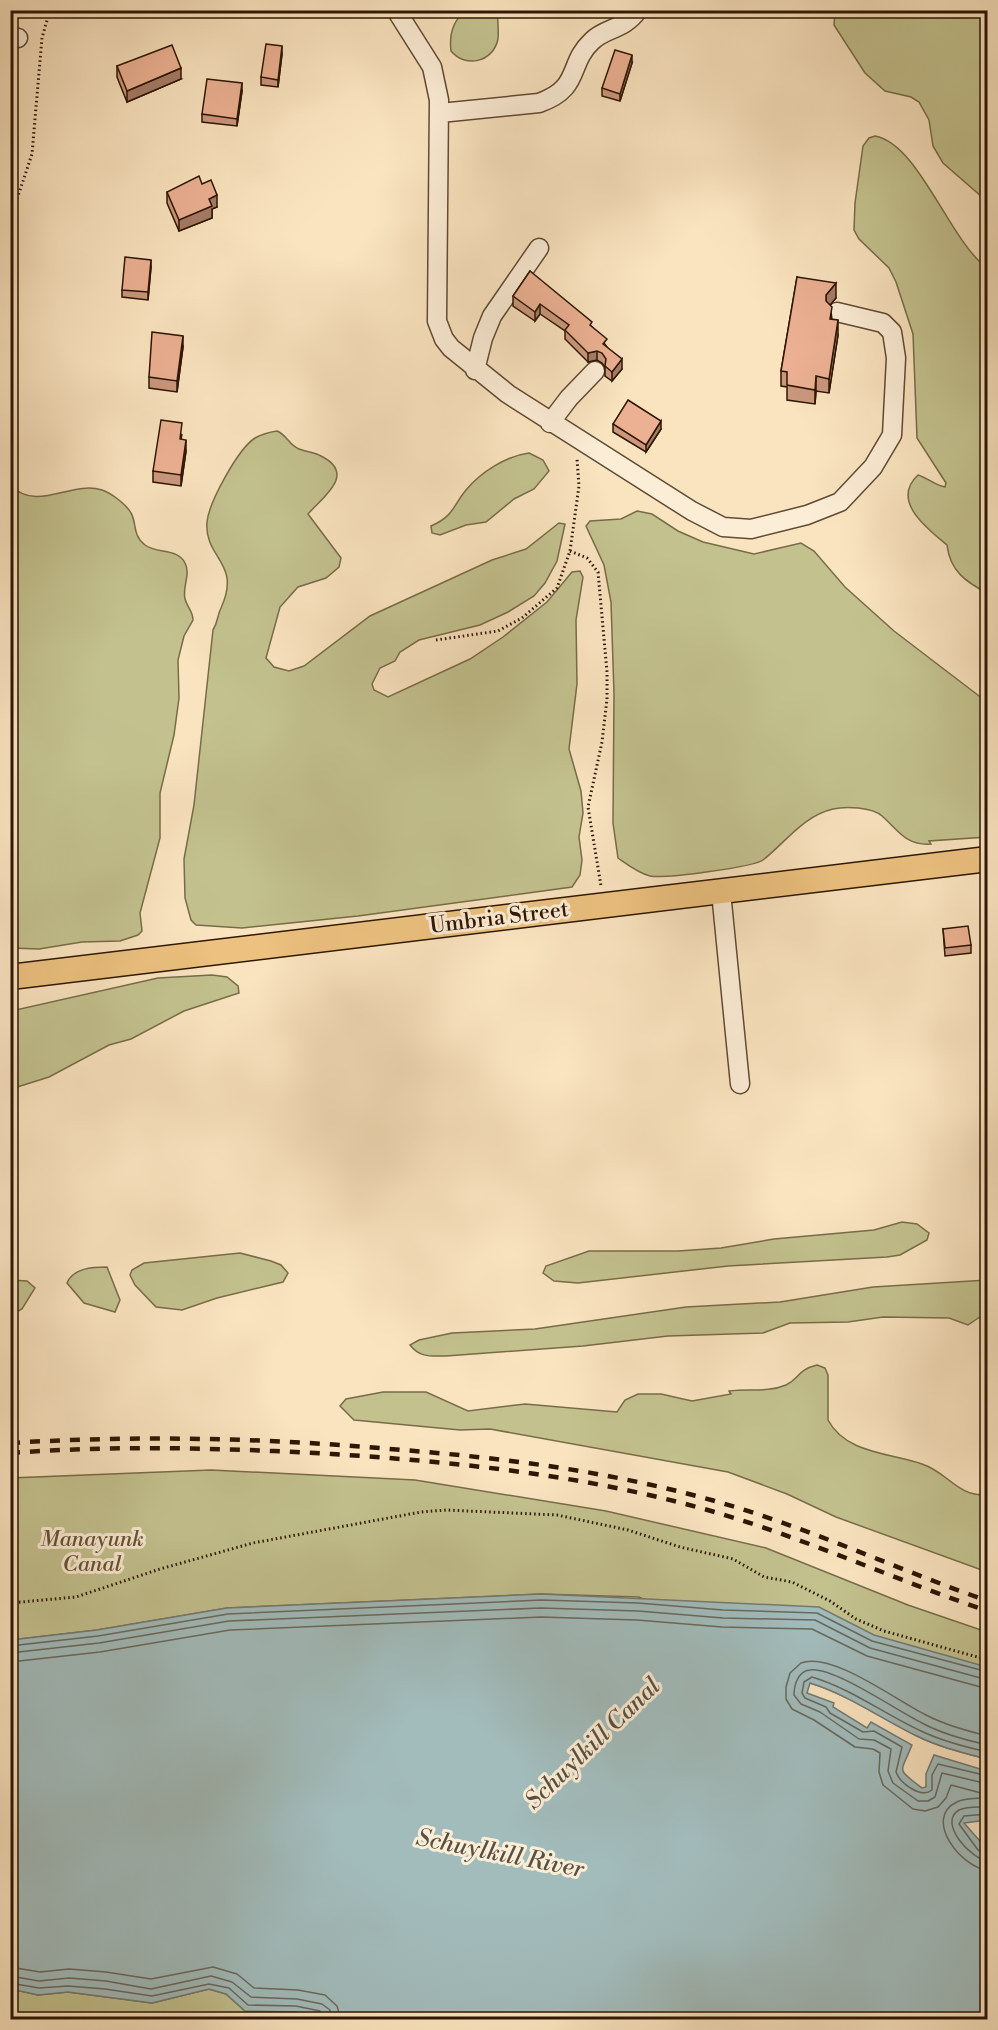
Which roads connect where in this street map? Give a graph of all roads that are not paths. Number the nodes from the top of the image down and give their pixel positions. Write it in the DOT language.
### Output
graph roads {
  1 [pos="396,10"];
  2 [pos="638,10"];
  3 [pos="440,113"];
  4 [pos="539,248"];
  5 [pos="837,312"];
  6 [pos="476,370"];
  7 [pos="595,371"];
  8 [pos="550,423"];
  9 [pos="987,859"];
  10 [pos="721,892"];
  11 [pos="10,977"];
  12 [pos="740,1084"];
  1 -- 3 [label="lane"];
  2 -- 3 [label="lane"];
  3 -- 6 [label="lane"];
  4 -- 6 [label="lane"];
  5 -- 8 [label="lane"];
  6 -- 8 [label="lane"];
  7 -- 8 [label="lane"];
  9 -- 10 [label="main road, Umbria Street"];
  10 -- 11 [label="main road, Umbria Street"];
  10 -- 12 [label="lane"];
}
